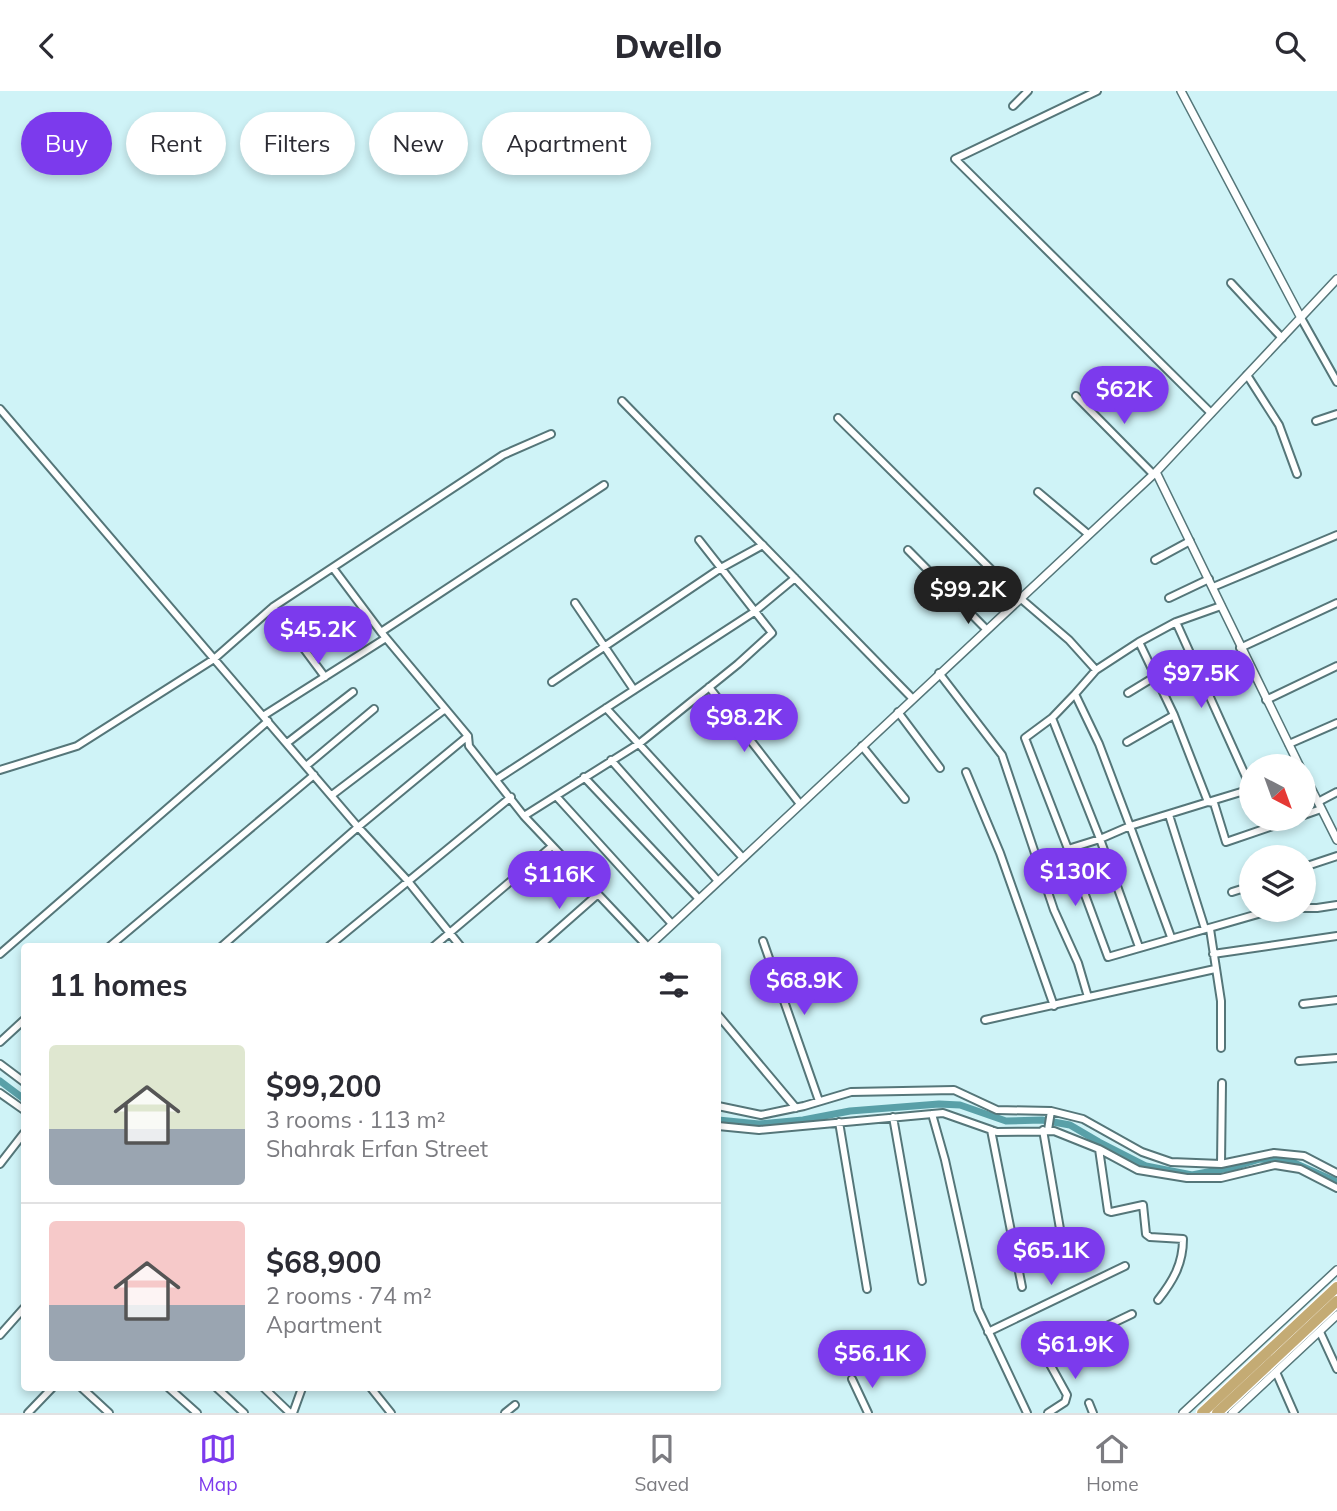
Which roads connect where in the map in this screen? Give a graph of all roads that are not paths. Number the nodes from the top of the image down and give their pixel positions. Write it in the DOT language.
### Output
graph roads {
  1 [pos="1028,91"];
  2 [pos="1097,91"];
  3 [pos="1181,91"];
  4 [pos="1013,106"];
  5 [pos="1337,279"];
  6 [pos="1231,283"];
  7 [pos="1301,318"];
  8 [pos="1282,338"];
  9 [pos="1247,375"];
  10 [pos="1337,382"];
  11 [pos="1076,396"];
  12 [pos="622,401"];
  13 [pos="0,409"];
  14 [pos="1211,413"];
  15 [pos="1337,414"];
  16 [pos="838,418"];
  17 [pos="1316,421"];
  18 [pos="551,434"];
  19 [pos="1154,473"];
  20 [pos="1297,474"];
  21 [pos="604,485"];
  22 [pos="1038,492"];
  23 [pos="1088,534"];
  24 [pos="1337,535"];
  25 [pos="699,540"];
  26 [pos="1191,541"];
  27 [pos="763,545"];
  28 [pos="908,550"];
  29 [pos="1155,560"];
  30 [pos="333,568"];
  31 [pos="721,568"];
  32 [pos="795,578"];
  33 [pos="1209,579"];
  34 [pos="1213,587"];
  35 [pos="1020,598"];
  36 [pos="1170,598"];
  37 [pos="575,603"];
  38 [pos="1337,603"];
  39 [pos="1221,606"];
  40 [pos="274,607"];
  41 [pos="754,612"];
  42 [pos="1176,622"];
  43 [pos="986,629"];
  44 [pos="384,635"];
  45 [pos="1139,642"];
  46 [pos="604,647"];
  47 [pos="1240,648"];
  48 [pos="214,659"];
  49 [pos="1337,666"];
  50 [pos="1096,670"];
  51 [pos="939,673"];
  52 [pos="1156,676"];
  53 [pos="325,677"];
  54 [pos="552,682"];
  55 [pos="709,687"];
  56 [pos="634,689"];
  57 [pos="353,692"];
  58 [pos="1128,692"];
  59 [pos="1075,694"];
  60 [pos="912,698"];
  61 [pos="1266,700"];
  62 [pos="606,708"];
  63 [pos="374,709"];
  64 [pos="445,709"];
  65 [pos="898,712"];
  66 [pos="1174,715"];
  67 [pos="1052,718"];
  68 [pos="265,719"];
  69 [pos="1337,723"];
  70 [pos="468,736"];
  71 [pos="287,743"];
  72 [pos="640,743"];
  73 [pos="1127,743"];
  74 [pos="1289,744"];
  75 [pos="862,746"];
  76 [pos="1294,754"];
  77 [pos="611,760"];
  78 [pos="1239,761"];
  79 [pos="306,766"];
  80 [pos="940,768"];
  81 [pos="0,770"];
  82 [pos="966,772"];
  83 [pos="314,775"];
  84 [pos="584,777"];
  85 [pos="497,779"];
  86 [pos="1239,792"];
  87 [pos="1337,792"];
  88 [pos="332,795"];
  89 [pos="556,796"];
  90 [pos="511,797"];
  91 [pos="1316,798"];
  92 [pos="905,799"];
  93 [pos="1208,802"];
  94 [pos="800,804"];
  95 [pos="1320,806"];
  96 [pos="1316,808"];
  97 [pos="1170,815"];
  98 [pos="524,816"];
  99 [pos="1130,826"];
  100 [pos="358,827"];
  101 [pos="1258,831"];
  102 [pos="1100,839"];
  103 [pos="1337,840"];
  104 [pos="551,847"];
  105 [pos="1068,849"];
  106 [pos="1337,856"];
  107 [pos="743,858"];
  108 [pos="1316,863"];
  109 [pos="407,880"];
  110 [pos="718,881"];
  111 [pos="1239,890"];
  112 [pos="1232,893"];
  113 [pos="597,895"];
  114 [pos="699,899"];
  115 [pos="1337,905"];
  116 [pos="1316,908"];
  117 [pos="1239,920"];
  118 [pos="672,924"];
  119 [pos="1207,929"];
  120 [pos="449,933"];
  121 [pos="1337,936"];
  122 [pos="1171,937"];
  123 [pos="763,941"];
  124 [pos="114,943"];
  125 [pos="226,943"];
  126 [pos="333,943"];
  127 [pos="438,943"];
  128 [pos="458,943"];
  129 [pos="543,943"];
  130 [pos="644,943"];
  131 [pos="652,943"];
  132 [pos="1139,947"];
  133 [pos="0,954"];
  134 [pos="1213,954"];
  135 [pos="1215,969"];
  136 [pos="1088,997"];
  137 [pos="1337,1000"];
  138 [pos="1303,1004"];
  139 [pos="1054,1006"];
  140 [pos="721,1020"];
  141 [pos="985,1020"];
  142 [pos="21,1023"];
  143 [pos="0,1042"];
  144 [pos="1221,1048"];
  145 [pos="1337,1058"];
  146 [pos="1299,1061"];
  147 [pos="0,1065"];
  148 [pos="21,1080"];
  149 [pos="1222,1083"];
  150 [pos="0,1093"];
  151 [pos="819,1101"];
  152 [pos="721,1107"];
  153 [pos="21,1108"];
  154 [pos="796,1108"];
  155 [pos="1051,1111"];
  156 [pos="932,1114"];
  157 [pos="761,1115"];
  158 [pos="893,1117"];
  159 [pos="839,1122"];
  160 [pos="721,1126"];
  161 [pos="760,1130"];
  162 [pos="991,1130"];
  163 [pos="1046,1130"];
  164 [pos="21,1137"];
  165 [pos="1099,1149"];
  166 [pos="0,1164"];
  167 [pos="1221,1164"];
  168 [pos="1337,1173"];
  169 [pos="1337,1188"];
  170 [pos="1065,1258"];
  171 [pos="1125,1266"];
  172 [pos="1337,1270"];
  173 [pos="922,1281"];
  174 [pos="1022,1287"];
  175 [pos="1337,1287"];
  176 [pos="867,1289"];
  177 [pos="1158,1300"];
  178 [pos="1337,1301"];
  179 [pos="21,1311"];
  180 [pos="1132,1314"];
  181 [pos="1337,1315"];
  182 [pos="988,1332"];
  183 [pos="1320,1332"];
  184 [pos="0,1335"];
  185 [pos="1035,1339"];
  186 [pos="1044,1356"];
  187 [pos="1337,1369"];
  188 [pos="1276,1372"];
  189 [pos="852,1379"];
  190 [pos="49,1391"];
  191 [pos="86,1391"];
  192 [pos="172,1391"];
  193 [pos="220,1391"];
  194 [pos="267,1391"];
  195 [pos="301,1391"];
  196 [pos="373,1391"];
  197 [pos="1089,1403"];
  198 [pos="515,1405"];
  199 [pos="1242,1409"];
  200 [pos="28,1413"];
  201 [pos="109,1413"];
  202 [pos="197,1413"];
  203 [pos="244,1413"];
  204 [pos="292,1413"];
  205 [pos="391,1413"];
  206 [pos="505,1413"];
  207 [pos="868,1413"];
  208 [pos="1027,1413"];
  209 [pos="1048,1413"];
  210 [pos="1093,1413"];
  211 [pos="1183,1413"];
  212 [pos="1202,1413"];
  213 [pos="1217,1413"];
  214 [pos="1232,1413"];
  215 [pos="1294,1413"];
  1 -- 4 [label="street"];
  2 -- 14 [label="street"];
  3 -- 7 [label="street"];
  5 -- 7 [label="street"];
  6 -- 8 [label="street"];
  7 -- 8 [label="street"];
  7 -- 10 [label="street"];
  8 -- 9 [label="street"];
  9 -- 14 [label="street"];
  9 -- 20 [label="street"];
  11 -- 19 [label="street"];
  12 -- 27 [label="street"];
  13 -- 48 [label="street"];
  14 -- 19 [label="street"];
  15 -- 17 [label="street"];
  16 -- 35 [label="street"];
  18 -- 30 [label="street"];
  19 -- 23 [label="street"];
  19 -- 26 [label="street"];
  21 -- 44 [label="street"];
  22 -- 23 [label="street"];
  23 -- 35 [label="street"];
  24 -- 34 [label="street"];
  25 -- 31 [label="street"];
  26 -- 29 [label="street"];
  26 -- 33 [label="street"];
  27 -- 31 [label="street"];
  27 -- 32 [label="street"];
  28 -- 43 [label="street"];
  30 -- 40 [label="street"];
  30 -- 44 [label="street"];
  31 -- 41 [label="street"];
  31 -- 46 [label="street"];
  32 -- 41 [label="street"];
  32 -- 60 [label="street"];
  33 -- 34 [label="street"];
  33 -- 36 [label="street"];
  34 -- 39 [label="street"];
  35 -- 43 [label="street"];
  35 -- 50 [label="street"];
  37 -- 46 [label="street"];
  38 -- 47 [label="street"];
  39 -- 42 [label="street"];
  39 -- 47 [label="street"];
  40 -- 48 [label="street"];
  40 -- 53 [label="street"];
  41 -- 55 [label="street"];
  41 -- 56 [label="street"];
  42 -- 45 [label="street"];
  42 -- 78 [label="street"];
  43 -- 51 [label="street"];
  44 -- 53 [label="street"];
  44 -- 64 [label="street"];
  45 -- 50 [label="street"];
  45 -- 52 [label="street"];
  46 -- 54 [label="street"];
  46 -- 56 [label="street"];
  47 -- 61 [label="street"];
  48 -- 68 [label="street"];
  48 -- 81 [label="street"];
  49 -- 61 [label="street"];
  50 -- 59 [label="street"];
  51 -- 60 [label="street"];
  51 -- 136 [label="street"];
  52 -- 58 [label="street"];
  52 -- 66 [label="street"];
  53 -- 68 [label="street"];
  55 -- 72 [label="street"];
  55 -- 94 [label="street"];
  56 -- 62 [label="street"];
  57 -- 71 [label="street"];
  59 -- 67 [label="street"];
  59 -- 99 [label="street"];
  60 -- 65 [label="street"];
  61 -- 74 [label="street"];
  62 -- 72 [label="street"];
  62 -- 85 [label="street"];
  63 -- 79 [label="street"];
  64 -- 70 [label="street"];
  64 -- 88 [label="street"];
  65 -- 75 [label="street"];
  65 -- 80 [label="street"];
  66 -- 73 [label="street"];
  66 -- 93 [label="street"];
  67 -- 102 [label="street"];
  67 -- 105 [label="street"];
  68 -- 71 [label="street"];
  68 -- 133 [label="street"];
  69 -- 74 [label="street"];
  70 -- 85 [label="street"];
  70 -- 100 [label="street"];
  71 -- 79 [label="street"];
  72 -- 77 [label="street"];
  72 -- 107 [label="street"];
  74 -- 76 [label="street"];
  75 -- 92 [label="street"];
  75 -- 94 [label="street"];
  77 -- 84 [label="street"];
  77 -- 110 [label="street"];
  79 -- 83 [label="street"];
  82 -- 139 [label="street"];
  83 -- 88 [label="street"];
  83 -- 124 [label="street"];
  84 -- 89 [label="street"];
  84 -- 114 [label="street"];
  85 -- 90 [label="street"];
  86 -- 93 [label="street"];
  87 -- 95 [label="street"];
  88 -- 100 [label="street"];
  89 -- 98 [label="street"];
  89 -- 118 [label="street"];
  90 -- 98 [label="street"];
  90 -- 109 [label="street"];
  91 -- 95 [label="street"];
  93 -- 97 [label="street"];
  93 -- 101 [label="street"];
  94 -- 107 [label="street"];
  95 -- 96 [label="street"];
  95 -- 103 [label="street"];
  97 -- 99 [label="street"];
  97 -- 119 [label="street"];
  98 -- 104 [label="street"];
  99 -- 102 [label="street"];
  99 -- 122 [label="street"];
  100 -- 109 [label="street"];
  100 -- 125 [label="street"];
  102 -- 105 [label="street"];
  102 -- 132 [label="street"];
  104 -- 113 [label="street"];
  104 -- 120 [label="street"];
  105 -- 132 [label="street"];
  106 -- 108 [label="street"];
  107 -- 110 [label="street"];
  109 -- 120 [label="street"];
  109 -- 126 [label="street"];
  110 -- 114 [label="street"];
  111 -- 112 [label="street"];
  113 -- 129 [label="street"];
  113 -- 130 [label="street"];
  114 -- 118 [label="street"];
  115 -- 116 [label="street"];
  117 -- 119 [label="street"];
  118 -- 131 [label="street"];
  119 -- 122 [label="street"];
  119 -- 134 [label="street"];
  120 -- 127 [label="street"];
  120 -- 128 [label="street"];
  121 -- 134 [label="street"];
  122 -- 132 [label="street"];
  123 -- 151 [label="street"];
  134 -- 135 [label="street"];
  135 -- 136 [label="street"];
  135 -- 144 [label="street"];
  136 -- 139 [label="street"];
  137 -- 138 [label="street"];
  139 -- 141 [label="street"];
  140 -- 154 [label="street"];
  142 -- 143 [label="street"];
  145 -- 146 [label="street"];
  147 -- 148 [label="street"];
  149 -- 167 [label="street"];
  150 -- 153 [label="street"];
  151 -- 154 [label="street"];
  151 -- 155 [label="street"];
  152 -- 157 [label="street"];
  154 -- 157 [label="street"];
  155 -- 163 [label="street"];
  155 -- 167 [label="street"];
  156 -- 158 [label="street"];
  156 -- 162 [label="street"];
  156 -- 182 [label="street"];
  157 -- 161 [label="street"];
  158 -- 159 [label="street"];
  158 -- 173 [label="street"];
  159 -- 161 [label="street"];
  159 -- 176 [label="street"];
  160 -- 161 [label="street"];
  162 -- 163 [label="street"];
  162 -- 174 [label="street"];
  163 -- 165 [label="street"];
  163 -- 170 [label="street"];
  164 -- 166 [label="street"];
  165 -- 169 [label="street"];
  165 -- 177 [label="street"];
  167 -- 168 [label="street"];
  171 -- 182 [label="street"];
  172 -- 211 [label="street"];
  175 -- 212 [label="highway"];
  178 -- 213 [label="highway"];
  179 -- 184 [label="street"];
  180 -- 186 [label="street"];
  181 -- 183 [label="street"];
  182 -- 208 [label="street"];
  183 -- 187 [label="street"];
  183 -- 188 [label="street"];
  185 -- 186 [label="street"];
  186 -- 209 [label="street"];
  188 -- 199 [label="street"];
  188 -- 215 [label="street"];
  189 -- 207 [label="street"];
  190 -- 200 [label="street"];
  191 -- 201 [label="street"];
  192 -- 202 [label="street"];
  193 -- 203 [label="street"];
  194 -- 204 [label="street"];
  195 -- 204 [label="street"];
  196 -- 205 [label="street"];
  197 -- 210 [label="street"];
  198 -- 206 [label="street"];
  199 -- 214 [label="street"];
}
